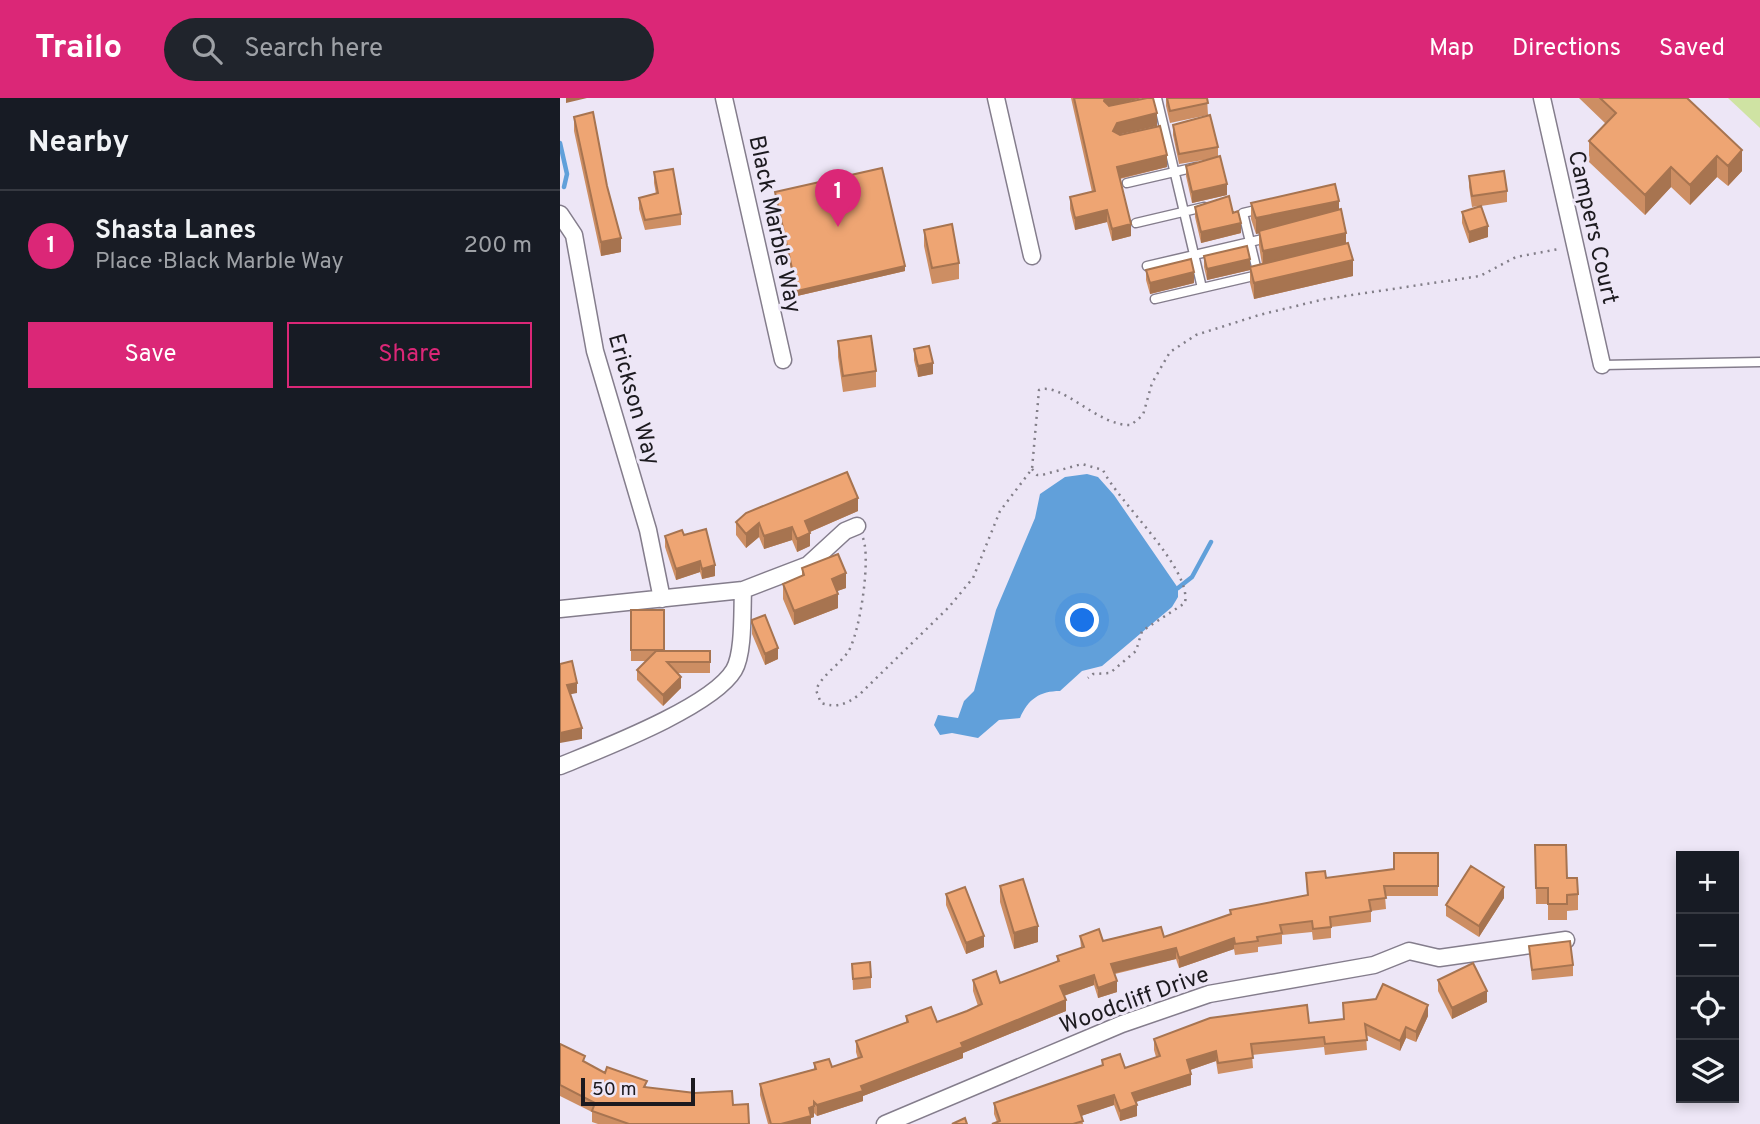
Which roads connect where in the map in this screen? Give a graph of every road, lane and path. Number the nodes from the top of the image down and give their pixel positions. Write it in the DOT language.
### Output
graph roads {
  1 [pos="724,98"];
  2 [pos="996,98"];
  3 [pos="1171,98"];
  4 [pos="1542,98"];
  5 [pos="1158,99"];
  6 [pos="1146,104"];
  7 [pos="1179,127"];
  8 [pos="1165,130"];
  9 [pos="1154,133"];
  10 [pos="1201,166"];
  11 [pos="1175,172"];
  12 [pos="1127,183"];
  13 [pos="1211,205"];
  14 [pos="1268,207"];
  15 [pos="1184,211"];
  16 [pos="560,214"];
  17 [pos="1136,223"];
  18 [pos="1274,236"];
  19 [pos="1250,242"];
  20 [pos="1576,246"];
  21 [pos="1194,254"];
  22 [pos="1032,256"];
  23 [pos="1147,266"];
  24 [pos="1270,272"];
  25 [pos="1258,275"];
  26 [pos="1202,288"];
  27 [pos="1155,299"];
  28 [pos="783,360"];
  29 [pos="1760,362"];
  30 [pos="1602,365"];
  31 [pos="1032,469"];
  32 [pos="857,526"];
  33 [pos="743,590"];
  34 [pos="662,599"];
  35 [pos="560,609"];
  36 [pos="1088,677"];
  37 [pos="560,766"];
  38 [pos="1566,940"];
  39 [pos="885,1124"];
  1 -- 28 [label="street, Black Marble Way"];
  2 -- 22 [label="street"];
  3 -- 5 [label="lane"];
  4 -- 20 [label="street, Campers Court"];
  5 -- 6 [label="lane"];
  5 -- 8 [label="lane"];
  7 -- 8 [label="lane"];
  8 -- 9 [label="lane"];
  8 -- 11 [label="lane"];
  10 -- 11 [label="lane"];
  11 -- 12 [label="lane"];
  11 -- 15 [label="lane"];
  13 -- 15 [label="lane"];
  14 -- 19 [label="lane"];
  15 -- 17 [label="lane"];
  15 -- 21 [label="lane"];
  16 -- 34 [label="street, Erickson Way"];
  18 -- 19 [label="lane"];
  19 -- 21 [label="lane"];
  19 -- 25 [label="lane"];
  20 -- 30 [label="street, Campers Court"];
  20 -- 31 [label="path"];
  21 -- 23 [label="lane"];
  21 -- 26 [label="lane"];
  24 -- 25 [label="lane"];
  25 -- 26 [label="lane"];
  26 -- 27 [label="lane"];
  29 -- 30 [label="lane"];
  31 -- 32 [label="path"];
  31 -- 36 [label="path"];
  32 -- 33 [label="street"];
  33 -- 34 [label="street"];
  33 -- 37 [label="street"];
  34 -- 35 [label="street"];
  38 -- 39 [label="street, Woodcliff Drive"];
}
